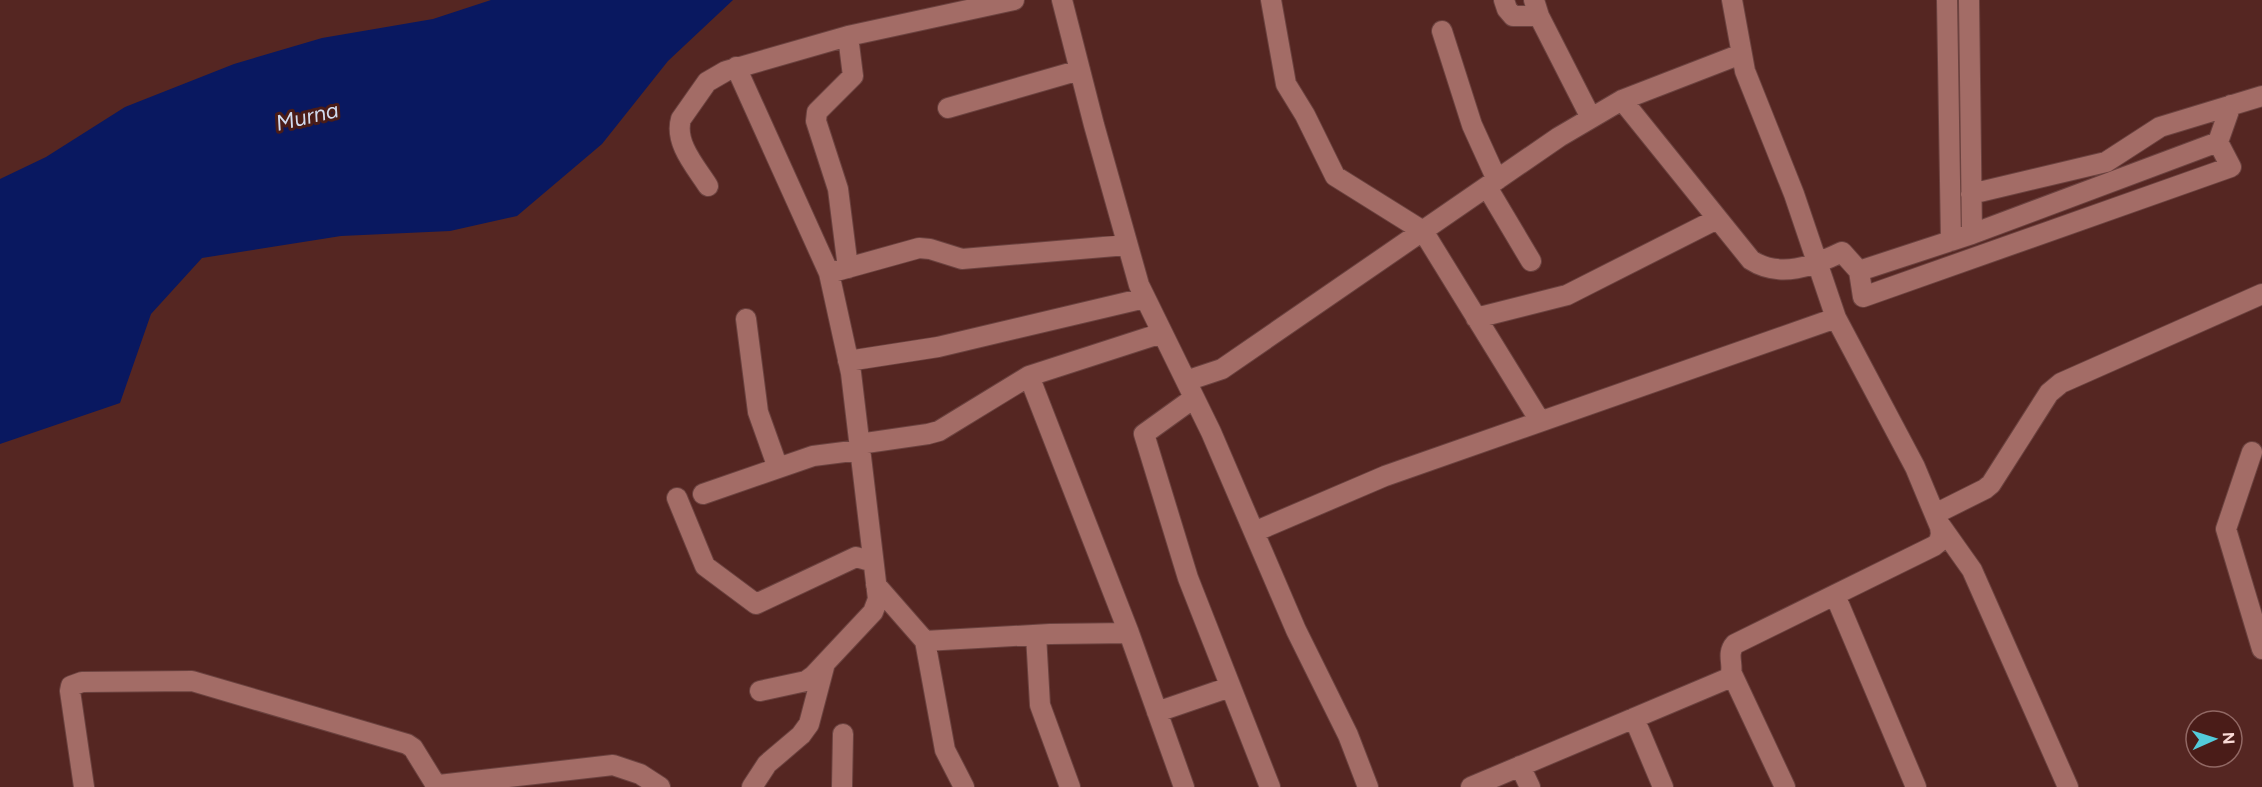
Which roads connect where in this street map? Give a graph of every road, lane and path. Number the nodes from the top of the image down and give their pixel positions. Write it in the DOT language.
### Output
graph roads {
  1 [pos="1014,0"];
  2 [pos="1062,0"];
  3 [pos="1271,0"];
  4 [pos="1504,0"];
  5 [pos="1732,0"];
  6 [pos="1947,0"];
  7 [pos="1969,0"];
  8 [pos="1537,8"];
  9 [pos="1442,31"];
  10 [pos="848,36"];
  11 [pos="1742,54"];
  12 [pos="736,67"];
  13 [pos="1080,70"];
  14 [pos="2262,96"];
  15 [pos="1622,100"];
  16 [pos="2231,105"];
  17 [pos="948,108"];
  18 [pos="1591,118"];
  19 [pos="2218,141"];
  20 [pos="1492,183"];
  21 [pos="708,186"];
  22 [pos="1971,194"];
  23 [pos="1717,219"];
  24 [pos="1423,231"];
  25 [pos="1972,234"];
  26 [pos="1951,241"];
  27 [pos="1127,245"];
  28 [pos="1531,261"];
  29 [pos="1818,264"];
  30 [pos="1859,270"];
  31 [pos="839,271"];
  32 [pos="2262,294"];
  33 [pos="1145,298"];
  34 [pos="1476,318"];
  35 [pos="1836,318"];
  36 [pos="746,319"];
  37 [pos="1162,333"];
  38 [pos="848,361"];
  39 [pos="1029,376"];
  40 [pos="1190,389"];
  41 [pos="1540,421"];
  42 [pos="860,447"];
  43 [pos="2252,452"];
  44 [pos="778,468"];
  45 [pos="703,494"];
  46 [pos="678,498"];
  47 [pos="1936,518"];
  48 [pos="1254,532"];
  49 [pos="873,561"];
  50 [pos="876,585"];
  51 [pos="1835,595"];
  52 [pos="1129,633"];
  53 [pos="1036,635"];
  54 [pos="925,641"];
  55 [pos="2262,648"];
  56 [pos="824,667"];
  57 [pos="1731,674"];
  58 [pos="1230,687"];
  59 [pos="760,691"];
  60 [pos="1157,712"];
  61 [pos="1634,718"];
  62 [pos="843,734"];
  63 [pos="1520,766"];
  64 [pos="84,787"];
  65 [pos="660,787"];
  66 [pos="752,787"];
  67 [pos="842,787"];
  68 [pos="964,787"];
  69 [pos="1070,787"];
  70 [pos="1184,787"];
  71 [pos="1270,787"];
  72 [pos="1368,787"];
  73 [pos="1471,787"];
  74 [pos="1530,787"];
  75 [pos="1663,787"];
  76 [pos="1785,787"];
  77 [pos="1916,787"];
  78 [pos="2068,787"];
  1 -- 10 [label="street"];
  2 -- 13 [label="street"];
  3 -- 24 [label="street"];
  4 -- 8 [label="street"];
  5 -- 11 [label="street"];
  6 -- 26 [label="street"];
  7 -- 22 [label="street"];
  8 -- 18 [label="street"];
  9 -- 20 [label="street"];
  10 -- 12 [label="street"];
  10 -- 31 [label="street"];
  11 -- 15 [label="street"];
  11 -- 29 [label="street"];
  12 -- 21 [label="street"];
  12 -- 31 [label="street"];
  13 -- 17 [label="street"];
  13 -- 27 [label="street"];
  14 -- 16 [label="street"];
  15 -- 18 [label="street"];
  15 -- 23 [label="street"];
  16 -- 19 [label="street"];
  16 -- 22 [label="street"];
  18 -- 20 [label="street"];
  19 -- 25 [label="street"];
  19 -- 30 [label="street"];
  20 -- 24 [label="street"];
  20 -- 28 [label="street"];
  22 -- 25 [label="street"];
  23 -- 29 [label="street"];
  23 -- 34 [label="street"];
  24 -- 34 [label="street"];
  24 -- 40 [label="street"];
  25 -- 26 [label="street"];
  26 -- 30 [label="street"];
  27 -- 31 [label="street"];
  27 -- 33 [label="street"];
  29 -- 30 [label="street"];
  29 -- 35 [label="street"];
  31 -- 38 [label="street"];
  32 -- 47 [label="street"];
  33 -- 37 [label="street"];
  33 -- 38 [label="street"];
  34 -- 41 [label="street"];
  35 -- 41 [label="street"];
  35 -- 47 [label="street"];
  36 -- 44 [label="street"];
  37 -- 39 [label="street"];
  37 -- 40 [label="street"];
  38 -- 42 [label="street"];
  39 -- 42 [label="street"];
  39 -- 52 [label="street"];
  40 -- 48 [label="street"];
  40 -- 58 [label="street"];
  41 -- 48 [label="street"];
  42 -- 44 [label="street"];
  42 -- 49 [label="street"];
  43 -- 55 [label="street"];
  44 -- 45 [label="street"];
  46 -- 49 [label="street"];
  47 -- 51 [label="street"];
  47 -- 78 [label="street"];
  48 -- 72 [label="street"];
  49 -- 50 [label="street"];
  50 -- 54 [label="street"];
  50 -- 56 [label="street"];
  51 -- 57 [label="street"];
  51 -- 77 [label="street"];
  52 -- 53 [label="street"];
  52 -- 60 [label="street"];
  53 -- 54 [label="street"];
  53 -- 69 [label="street"];
  54 -- 68 [label="street"];
  56 -- 59 [label="street"];
  56 -- 66 [label="street"];
  57 -- 61 [label="street"];
  57 -- 76 [label="street"];
  58 -- 60 [label="street"];
  58 -- 71 [label="street"];
  60 -- 70 [label="street"];
  61 -- 63 [label="street"];
  61 -- 75 [label="street"];
  62 -- 67 [label="street"];
  63 -- 73 [label="street"];
  63 -- 74 [label="street"];
  64 -- 65 [label="street"];
}
